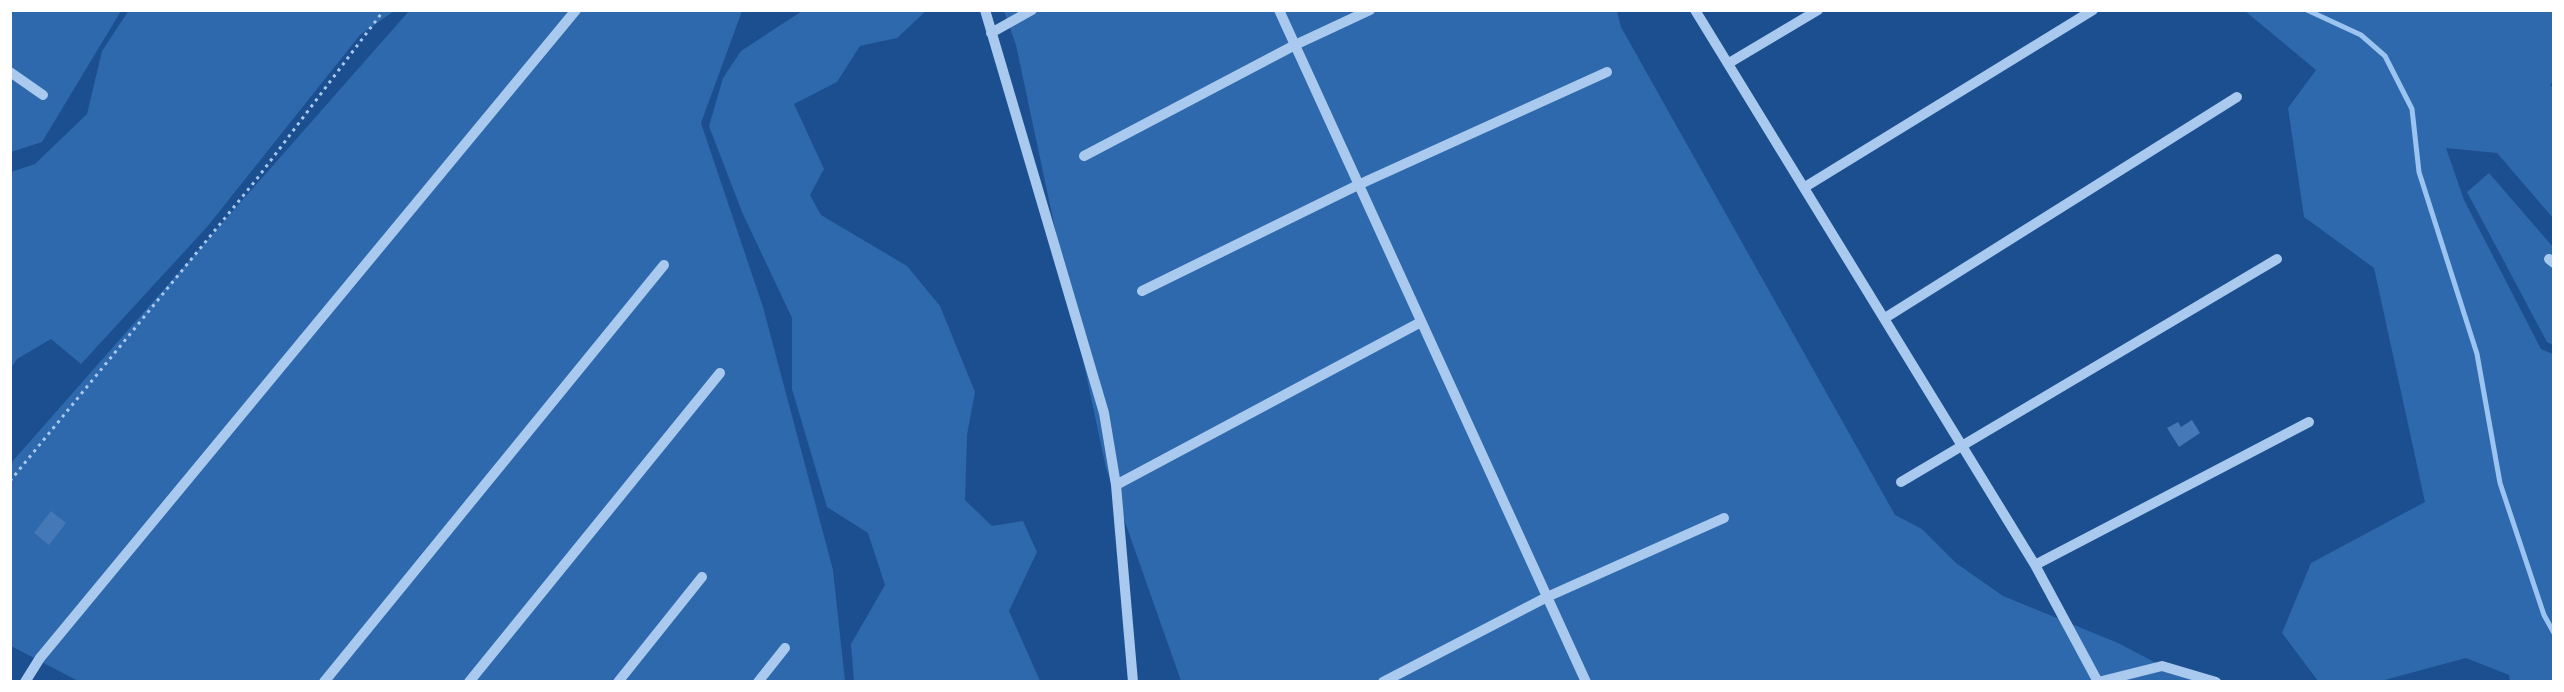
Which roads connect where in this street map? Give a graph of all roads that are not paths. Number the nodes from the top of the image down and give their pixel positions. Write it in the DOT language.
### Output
graph roads {
  1 [pos="576,10"];
  2 [pos="985,10"];
  3 [pos="1032,10"];
  4 [pos="1279,10"];
  5 [pos="1370,10"];
  6 [pos="1695,10"];
  7 [pos="1818,10"];
  8 [pos="2093,10"];
  9 [pos="991,33"];
  10 [pos="1295,45"];
  11 [pos="1729,63"];
  12 [pos="10,72"];
  13 [pos="1607,72"];
  14 [pos="43,95"];
  15 [pos="2237,98"];
  16 [pos="1084,156"];
  17 [pos="1358,184"];
  18 [pos="1805,187"];
  19 [pos="2277,259"];
  20 [pos="664,265"];
  21 [pos="1142,291"];
  22 [pos="1885,318"];
  23 [pos="1421,322"];
  24 [pos="720,373"];
  25 [pos="2308,422"];
  26 [pos="1962,446"];
  27 [pos="1901,482"];
  28 [pos="1116,485"];
  29 [pos="1724,518"];
  30 [pos="2035,565"];
  31 [pos="702,577"];
  32 [pos="1547,597"];
  33 [pos="784,648"];
  34 [pos="25,681"];
  35 [pos="324,681"];
  36 [pos="469,681"];
  37 [pos="618,681"];
  38 [pos="758,681"];
  39 [pos="1133,681"];
  40 [pos="1383,681"];
  41 [pos="1586,681"];
  42 [pos="2098,681"];
  43 [pos="2216,681"];
  1 -- 34 [label="street"];
  2 -- 9 [label="street"];
  3 -- 9 [label="street"];
  4 -- 10 [label="street"];
  5 -- 10 [label="street"];
  6 -- 11 [label="street"];
  7 -- 11 [label="street"];
  8 -- 18 [label="street"];
  9 -- 28 [label="street"];
  10 -- 16 [label="street"];
  10 -- 17 [label="street"];
  11 -- 18 [label="street"];
  12 -- 14 [label="street"];
  13 -- 17 [label="street"];
  15 -- 22 [label="street"];
  17 -- 21 [label="street"];
  17 -- 23 [label="street"];
  18 -- 22 [label="street"];
  19 -- 26 [label="street"];
  20 -- 35 [label="street"];
  22 -- 26 [label="street"];
  23 -- 28 [label="street"];
  23 -- 32 [label="street"];
  24 -- 36 [label="street"];
  25 -- 30 [label="street"];
  26 -- 27 [label="street"];
  26 -- 30 [label="street"];
  28 -- 39 [label="street"];
  29 -- 32 [label="street"];
  30 -- 42 [label="street"];
  31 -- 37 [label="street"];
  32 -- 40 [label="street"];
  32 -- 41 [label="street"];
  33 -- 38 [label="street"];
  42 -- 43 [label="street"];
}
